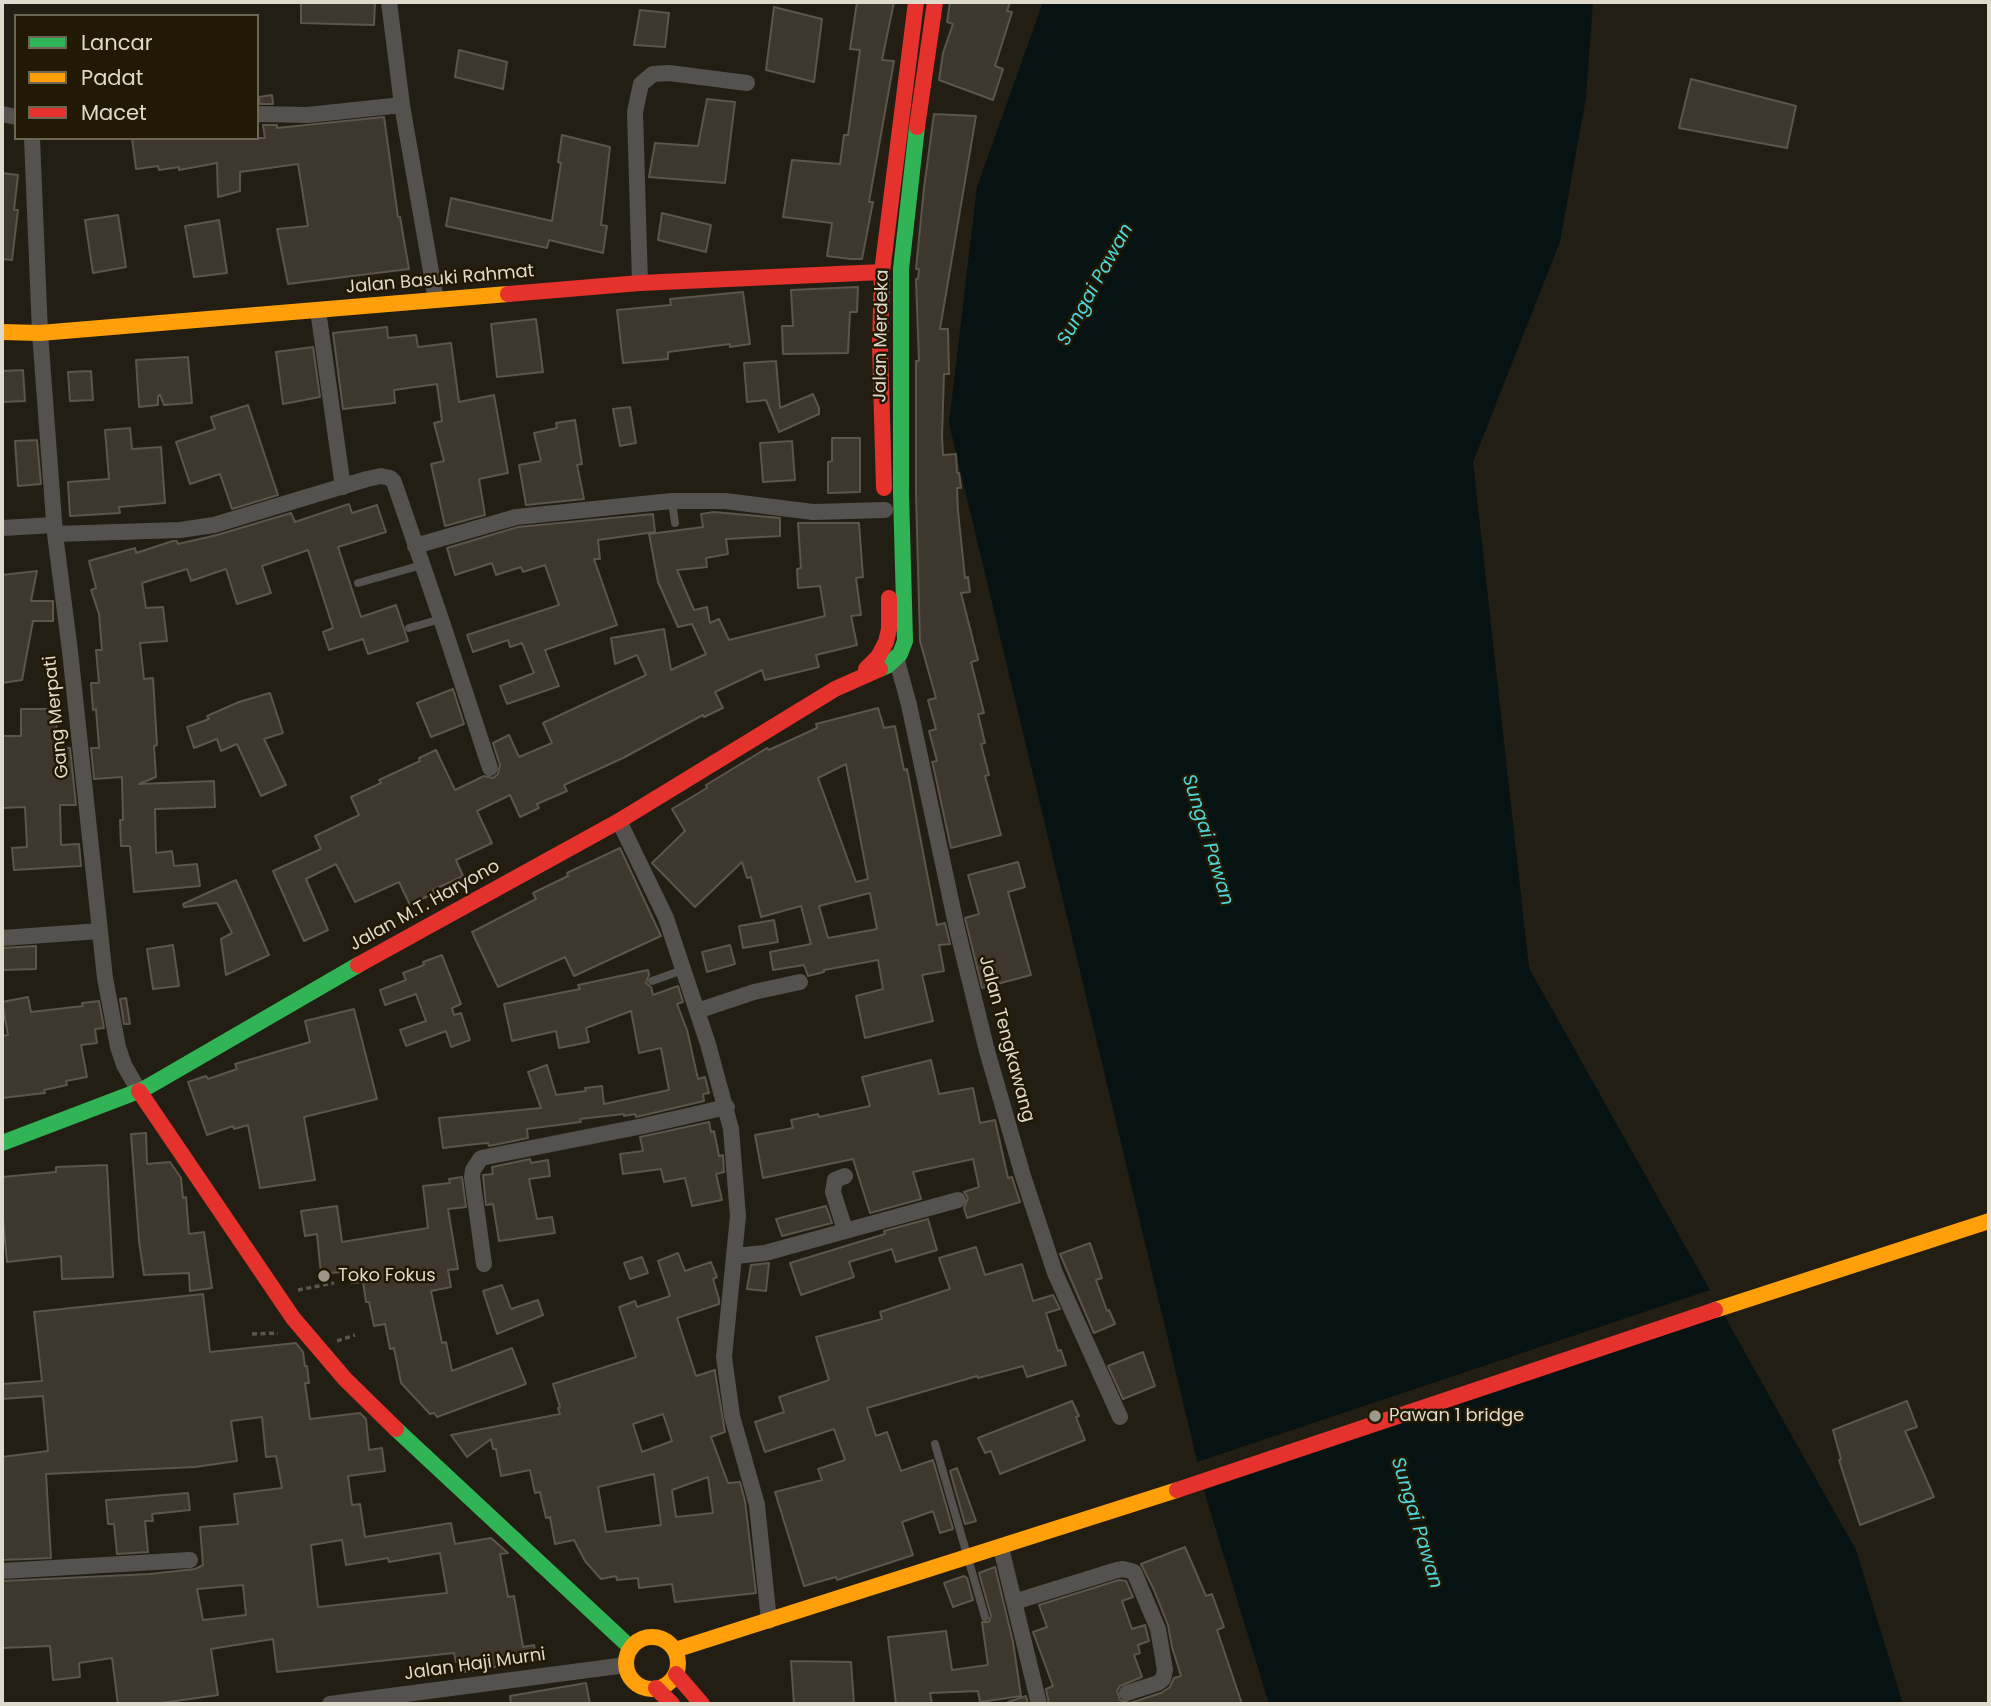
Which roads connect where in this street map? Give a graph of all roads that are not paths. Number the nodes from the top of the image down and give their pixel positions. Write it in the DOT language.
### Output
graph roads {
  1 [pos="389,2"];
  2 [pos="916,2"];
  3 [pos="935,2"];
  4 [pos="908,62"];
  5 [pos="926,63"];
  6 [pos="747,83"];
  7 [pos="402,105"];
  8 [pos="259,114"];
  9 [pos="32,140"];
  10 [pos="882,272"];
  11 [pos="640,282"];
  12 [pos="436,300"];
  13 [pos="318,310"];
  14 [pos="2,332"];
  15 [pos="40,333"];
  16 [pos="343,487"];
  17 [pos="672,501"];
  18 [pos="675,523"];
  19 [pos="886,523"];
  20 [pos="2,528"];
  21 [pos="54,529"];
  22 [pos="415,546"];
  23 [pos="422,565"];
  24 [pos="358,583"];
  25 [pos="442,619"];
  26 [pos="409,628"];
  27 [pos="887,660"];
  28 [pos="490,768"];
  29 [pos="620,821"];
  30 [pos="100,931"];
  31 [pos="2,938"];
  32 [pos="683,970"];
  33 [pos="652,981"];
  34 [pos="800,982"];
  35 [pos="697,1011"];
  36 [pos="139,1091"];
  37 [pos="727,1107"];
  38 [pos="2,1143"];
  39 [pos="845,1176"];
  40 [pos="958,1200"];
  41 [pos="1986,1224"];
  42 [pos="845,1230"];
  43 [pos="735,1256"];
  44 [pos="484,1264"];
  45 [pos="1120,1417"];
  46 [pos="935,1444"];
  47 [pos="1001,1548"];
  48 [pos="967,1557"];
  49 [pos="190,1560"];
  50 [pos="2,1571"];
  51 [pos="1014,1602"];
  52 [pos="985,1617"];
  53 [pos="769,1621"];
  54 [pos="631,1648"];
  55 [pos="675,1650"];
  56 [pos="626,1665"];
  57 [pos="676,1674"];
  58 [pos="656,1688"];
  59 [pos="1127,1693"];
  60 [pos="330,1704"];
  61 [pos="672,1704"];
  62 [pos="702,1704"];
  63 [pos="1039,1704"];
  1 -- 7 [label="street"];
  2 -- 4 [label="main road, Jalan Merdeka"];
  3 -- 5 [label="main road, Jalan Merdeka"];
  4 -- 5 [label="main road"];
  4 -- 10 [label="main road, Jalan Merdeka"];
  5 -- 27 [label="main road, Jalan Merdeka"];
  6 -- 11 [label="street"];
  7 -- 8 [label="street"];
  7 -- 12 [label="street"];
  9 -- 15 [label="street, Gang Merpati"];
  10 -- 11 [label="main road, Jalan Basuki Rahmat"];
  10 -- 19 [label="main road, Jalan Merdeka"];
  11 -- 12 [label="main road, Jalan Basuki Rahmat"];
  12 -- 13 [label="main road, Jalan Basuki Rahmat"];
  13 -- 15 [label="main road, Jalan Basuki Rahmat"];
  13 -- 16 [label="street"];
  14 -- 15 [label="main road, Jalan Basuki Rahmat"];
  15 -- 21 [label="street, Gang Merpati"];
  16 -- 21 [label="street"];
  16 -- 22 [label="street"];
  17 -- 18 [label="lane"];
  17 -- 19 [label="street"];
  17 -- 22 [label="street"];
  19 -- 27 [label="main road, Jalan Merdeka"];
  20 -- 21 [label="street"];
  21 -- 30 [label="street, Gang Merpati"];
  22 -- 23 [label="street"];
  23 -- 24 [label="lane"];
  23 -- 25 [label="street"];
  25 -- 26 [label="lane"];
  25 -- 28 [label="street"];
  27 -- 29 [label="main road, Jalan M.T. Haryono"];
  27 -- 45 [label="street, Jalan Tengkawang"];
  29 -- 32 [label="street"];
  29 -- 36 [label="main road, Jalan M.T. Haryono"];
  30 -- 31 [label="street"];
  30 -- 36 [label="street, Gang Merpati"];
  32 -- 33 [label="lane"];
  32 -- 35 [label="street"];
  34 -- 35 [label="street"];
  35 -- 37 [label="street"];
  36 -- 38 [label="main road, Jalan M.T. Haryono"];
  36 -- 54 [label="main road"];
  37 -- 43 [label="street"];
  37 -- 44 [label="street"];
  39 -- 42 [label="street"];
  40 -- 42 [label="street"];
  41 -- 47 [label="main road"];
  42 -- 43 [label="street"];
  43 -- 53 [label="street"];
  46 -- 48 [label="lane"];
  47 -- 48 [label="main road"];
  47 -- 51 [label="street"];
  48 -- 52 [label="lane"];
  48 -- 53 [label="main road"];
  49 -- 50 [label="street"];
  51 -- 59 [label="street"];
  51 -- 63 [label="street"];
  53 -- 55 [label="main road"];
  54 -- 55 [label="main road"];
  54 -- 56 [label="main road"];
  55 -- 57 [label="main road"];
  56 -- 58 [label="main road"];
  56 -- 60 [label="street, Jalan Haji Murni"];
  57 -- 58 [label="main road"];
  57 -- 62 [label="main road"];
  58 -- 61 [label="main road"];
}
